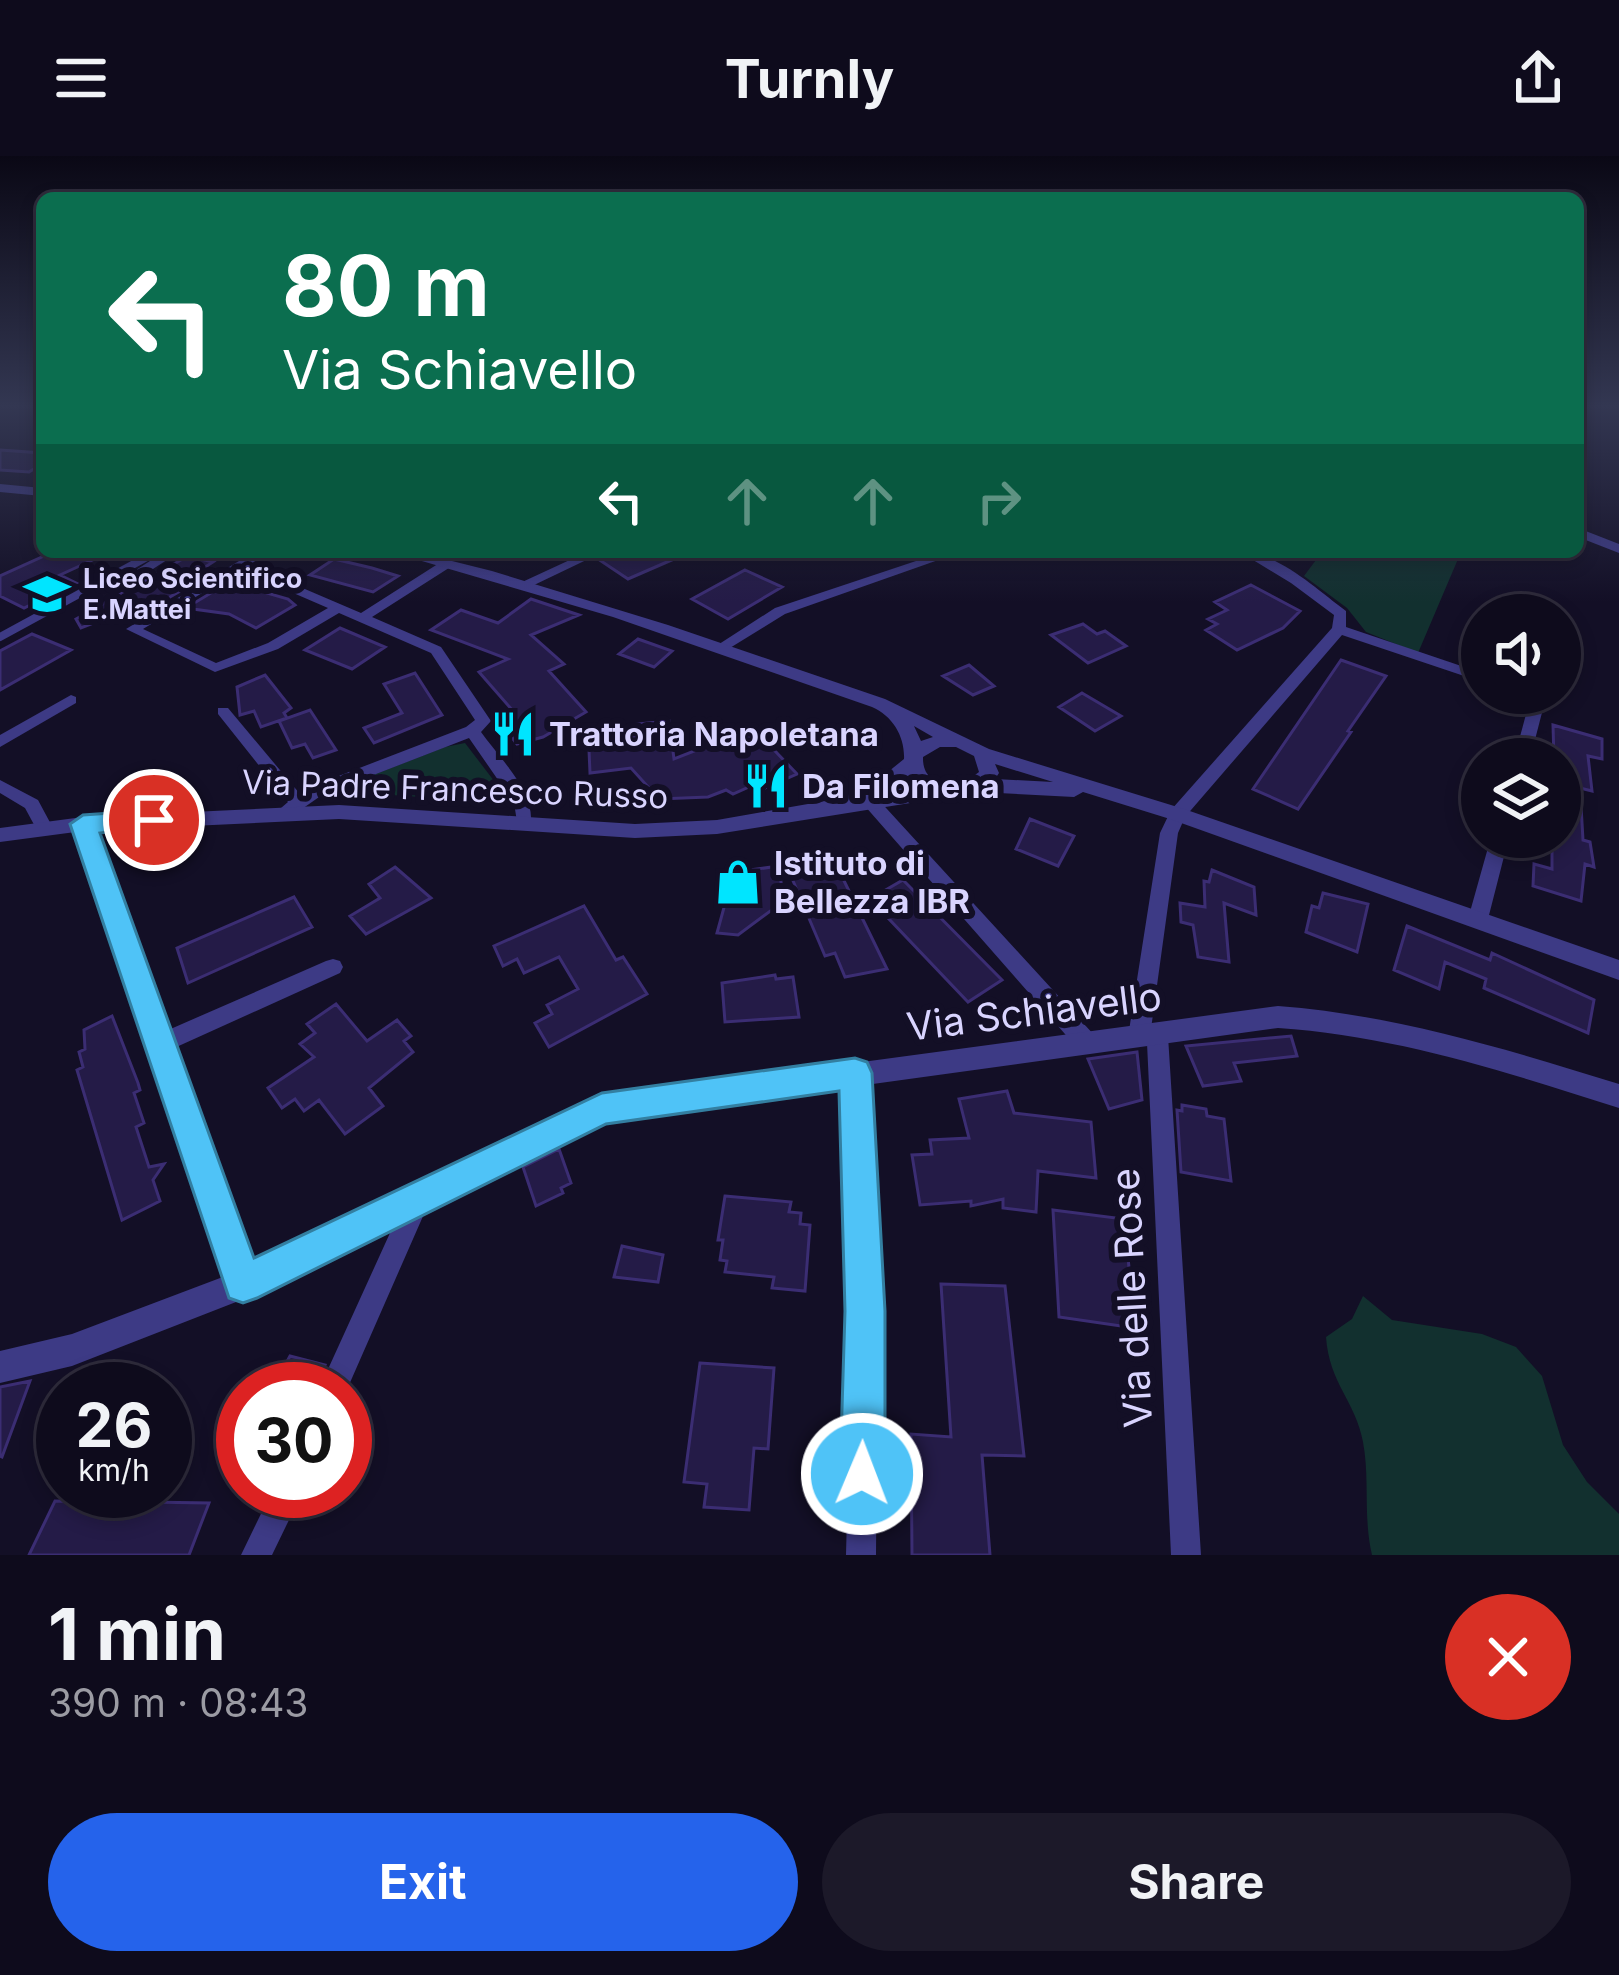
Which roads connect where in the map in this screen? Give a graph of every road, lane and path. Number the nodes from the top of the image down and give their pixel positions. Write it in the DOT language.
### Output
graph roads {
  1 [pos="0,488"];
  2 [pos="36,491"];
  3 [pos="1584,534"];
  4 [pos="1619,548"];
  5 [pos="144,558"];
  6 [pos="163,558"];
  7 [pos="251,558"];
  8 [pos="429,558"];
  9 [pos="583,558"];
  10 [pos="937,558"];
  11 [pos="1256,558"];
  12 [pos="448,563"];
  13 [pos="239,565"];
  14 [pos="128,579"];
  15 [pos="526,583"];
  16 [pos="336,609"];
  17 [pos="360,619"];
  18 [pos="1339,629"];
  19 [pos="0,637"];
  20 [pos="720,648"];
  21 [pos="1461,671"];
  22 [pos="71,700"];
  23 [pos="887,706"];
  24 [pos="223,711"];
  25 [pos="472,731"];
  26 [pos="952,740"];
  27 [pos="0,742"];
  28 [pos="982,753"];
  29 [pos="914,758"];
  30 [pos="979,785"];
  31 [pos="0,786"];
  32 [pos="938,789"];
  33 [pos="1106,793"];
  34 [pos="870,801"];
  35 [pos="835,806"];
  36 [pos="290,807"];
  37 [pos="1177,814"];
  38 [pos="83,824"];
  39 [pos="524,824"];
  40 [pos="44,828"];
  41 [pos="0,835"];
  42 [pos="1494,858"];
  43 [pos="1478,920"];
  44 [pos="333,968"];
  45 [pos="1619,970"];
  46 [pos="1148,1036"];
  47 [pos="1087,1043"];
  48 [pos="160,1044"];
  49 [pos="855,1073"];
  50 [pos="1619,1096"];
  51 [pos="419,1198"];
  52 [pos="243,1284"];
  53 [pos="345,1362"];
  54 [pos="0,1366"];
  55 [pos="274,1518"];
  56 [pos="256,1555"];
  57 [pos="861,1555"];
  58 [pos="1186,1555"];
  1 -- 2 [label="street"];
  3 -- 4 [label="street"];
  5 -- 19 [label="lane"];
  6 -- 14 [label="street"];
  7 -- 13 [label="street"];
  8 -- 12 [label="street"];
  9 -- 15 [label="street"];
  10 -- 20 [label="street"];
  11 -- 18 [label="street"];
  12 -- 15 [label="street"];
  12 -- 17 [label="street"];
  13 -- 16 [label="street"];
  13 -- 16 [label="street"];
  15 -- 20 [label="street"];
  16 -- 17 [label="street"];
  17 -- 25 [label="street"];
  18 -- 21 [label="street"];
  18 -- 37 [label="street"];
  20 -- 23 [label="street"];
  22 -- 27 [label="street"];
  23 -- 26 [label="street"];
  23 -- 29 [label="street"];
  24 -- 36 [label="street"];
  25 -- 36 [label="street"];
  25 -- 39 [label="street"];
  26 -- 28 [label="street"];
  26 -- 29 [label="street"];
  28 -- 30 [label="street"];
  28 -- 33 [label="street"];
  29 -- 32 [label="street"];
  29 -- 35 [label="street, Via Padre Francesco Russo"];
  30 -- 32 [label="street"];
  30 -- 33 [label="street"];
  31 -- 40 [label="street"];
  32 -- 34 [label="street, Via Padre Francesco Russo"];
  33 -- 37 [label="street"];
  34 -- 35 [label="street, Via Padre Francesco Russo"];
  34 -- 47 [label="street"];
  35 -- 39 [label="street, Via Padre Francesco Russo"];
  36 -- 38 [label="street, Via Padre Francesco Russo"];
  36 -- 39 [label="street, Via Padre Francesco Russo"];
  37 -- 43 [label="street"];
  37 -- 46 [label="street, Via delle Rose"];
  38 -- 40 [label="street, Via Padre Francesco Russo"];
  38 -- 48 [label="street"];
  40 -- 41 [label="street, Via Padre Francesco Russo"];
  42 -- 43 [label="street"];
  43 -- 45 [label="street"];
  44 -- 48 [label="street"];
  46 -- 47 [label="street, Via Schiavello"];
  46 -- 50 [label="street, Via Schiavello"];
  46 -- 58 [label="street, Via delle Rose"];
  47 -- 49 [label="street, Via Schiavello"];
  48 -- 52 [label="street"];
  49 -- 51 [label="street, Via Schiavello"];
  49 -- 57 [label="street"];
  51 -- 52 [label="street, Via Schiavello"];
  51 -- 53 [label="street"];
  52 -- 54 [label="street, Via Schiavello"];
  55 -- 56 [label="street"];
}
